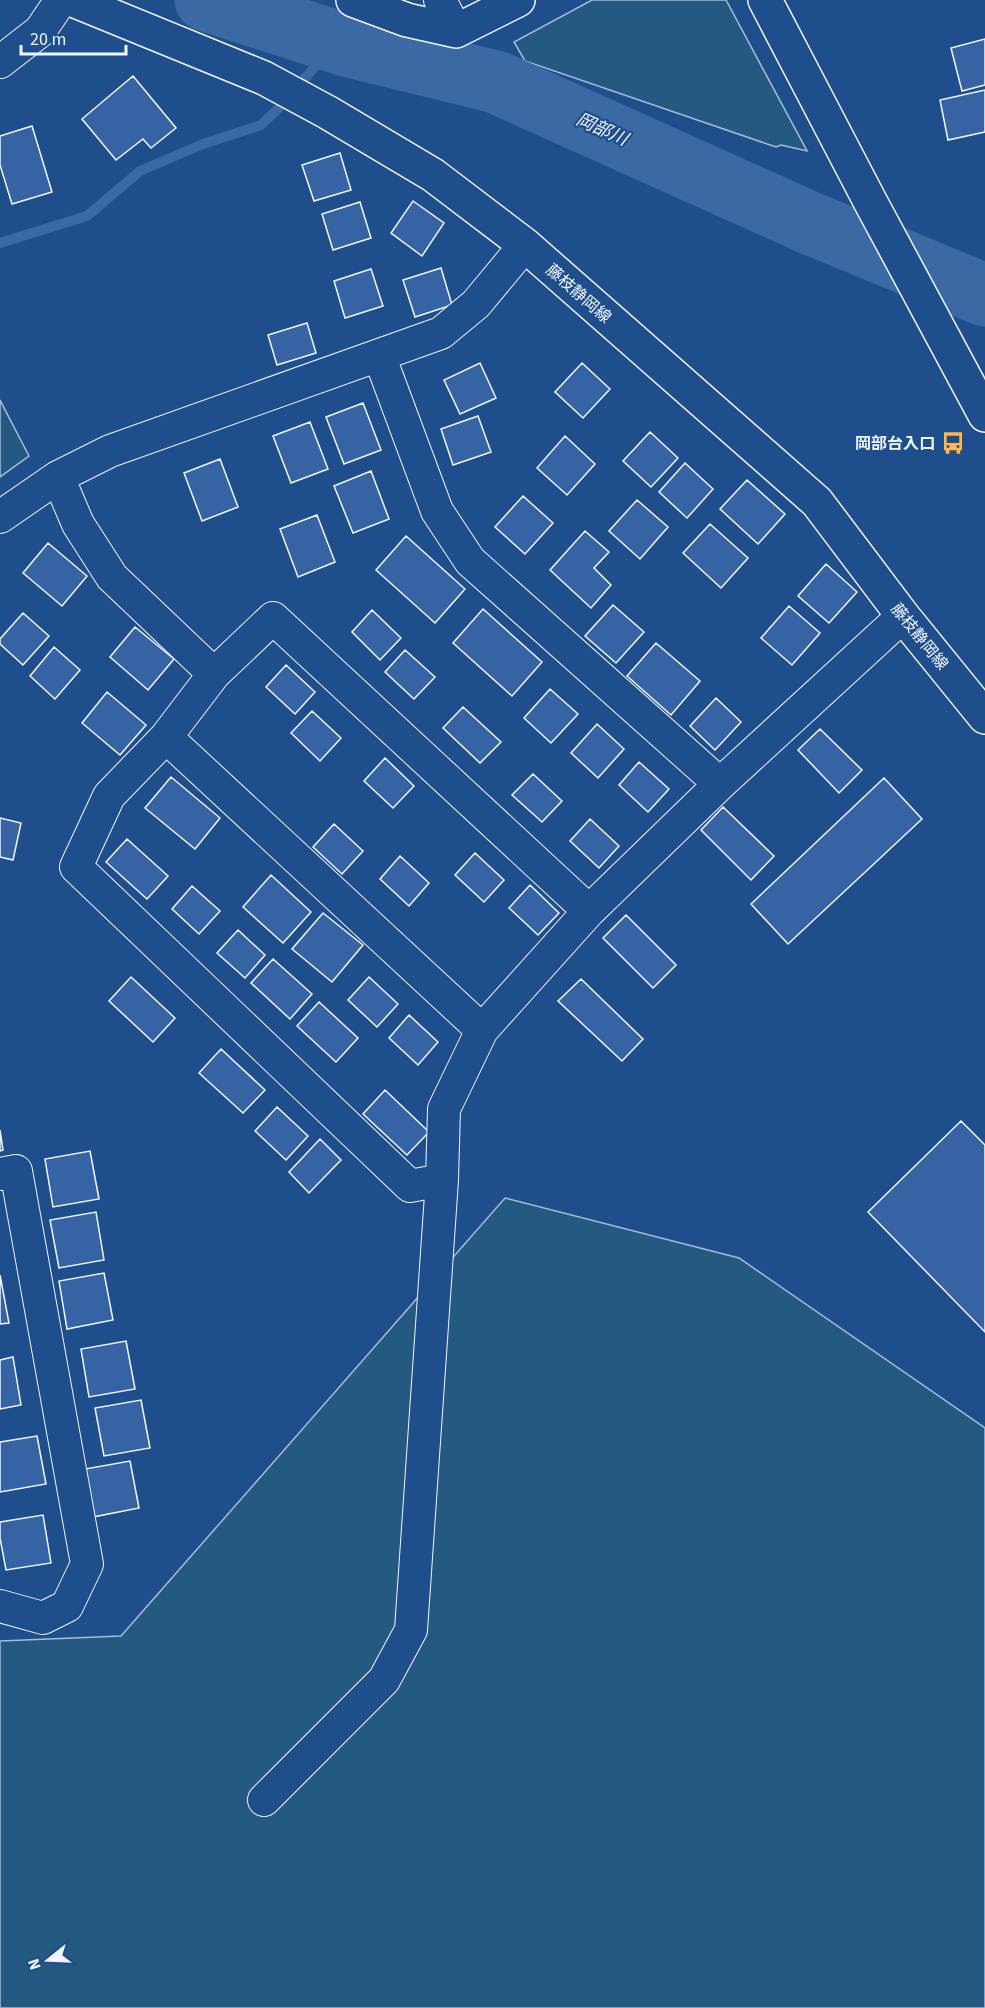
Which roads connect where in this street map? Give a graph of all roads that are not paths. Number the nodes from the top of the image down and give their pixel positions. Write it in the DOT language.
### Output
graph roads {
  1 [pos="61,0"];
  2 [pos="73,0"];
  3 [pos="353,0"];
  4 [pos="440,0"];
  5 [pos="518,0"];
  6 [pos="765,0"];
  7 [pos="456,31"];
  8 [pos="0,62"];
  9 [pos="525,245"];
  10 [pos="379,355"];
  11 [pos="985,415"];
  12 [pos="58,477"];
  13 [pos="0,517"];
  14 [pos="903,616"];
  15 [pos="214,674"];
  16 [pos="985,717"];
  17 [pos="166,737"];
  18 [pos="720,784"];
  19 [pos="589,911"];
  20 [pos="482,1030"];
  21 [pos="0,1174"];
  22 [pos="442,1180"];
  23 [pos="0,1606"];
  24 [pos="264,1800"];
  1 -- 8 [label="street"];
  2 -- 9 [label="main road, 藤枝静岡線"];
  3 -- 7 [label="main road"];
  4 -- 7 [label="street"];
  5 -- 7 [label="main road"];
  6 -- 11 [label="main road"];
  9 -- 10 [label="street"];
  9 -- 14 [label="main road, 藤枝静岡線"];
  10 -- 12 [label="street"];
  10 -- 18 [label="street"];
  12 -- 13 [label="street"];
  12 -- 15 [label="street"];
  14 -- 16 [label="main road, 藤枝静岡線"];
  14 -- 18 [label="street"];
  15 -- 17 [label="street"];
  15 -- 19 [label="street"];
  17 -- 20 [label="street"];
  17 -- 22 [label="street"];
  18 -- 19 [label="street"];
  19 -- 20 [label="street"];
  20 -- 22 [label="street"];
  21 -- 23 [label="street"];
  22 -- 24 [label="street"];
}
